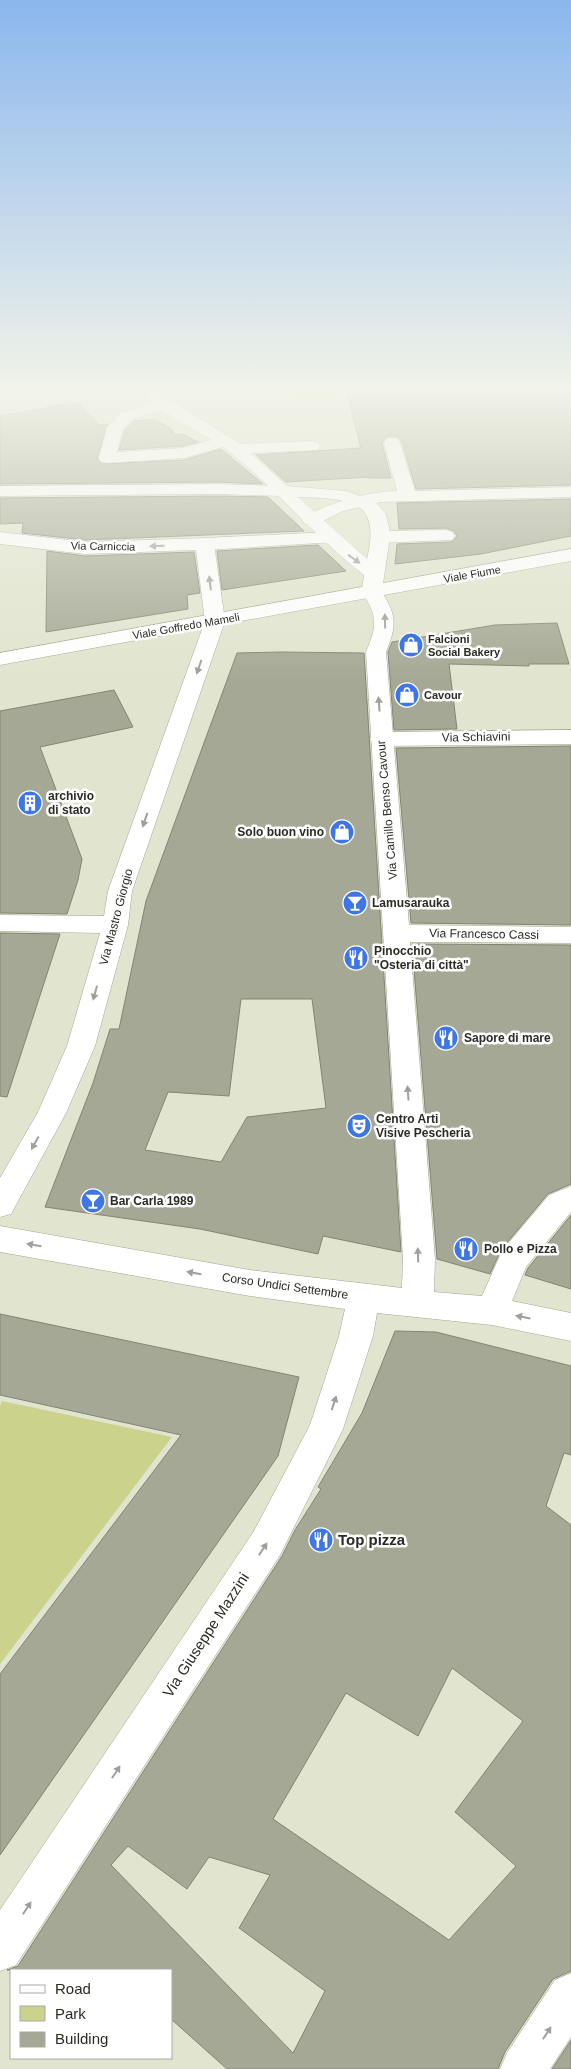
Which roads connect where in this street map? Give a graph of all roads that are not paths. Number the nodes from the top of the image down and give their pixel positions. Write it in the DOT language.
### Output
graph roads {
  1 [pos="278,488"];
  2 [pos="405,488"];
  3 [pos="282,491"];
  4 [pos="0,492"];
  5 [pos="571,492"];
  6 [pos="407,495"];
  7 [pos="360,500"];
  8 [pos="311,520"];
  9 [pos="446,536"];
  10 [pos="380,537"];
  11 [pos="0,538"];
  12 [pos="330,538"];
  13 [pos="206,544"];
  14 [pos="571,555"];
  15 [pos="372,582"];
  16 [pos="215,621"];
  17 [pos="0,659"];
  18 [pos="571,737"];
  19 [pos="381,739"];
  20 [pos="0,923"];
  21 [pos="115,925"];
  22 [pos="398,933"];
  23 [pos="571,935"];
  24 [pos="571,1198"];
  25 [pos="0,1205"];
  26 [pos="0,1238"];
  27 [pos="364,1298"];
  28 [pos="417,1304"];
  29 [pos="492,1311"];
  30 [pos="571,1326"];
  31 [pos="0,1949"];
  32 [pos="571,1996"];
  33 [pos="523,2069"];
  1 -- 3 [label="street"];
  2 -- 6 [label="street"];
  3 -- 4 [label="street"];
  3 -- 7 [label="street"];
  3 -- 8 [label="street"];
  5 -- 6 [label="street"];
  6 -- 7 [label="street"];
  7 -- 8 [label="street"];
  7 -- 10 [label="street"];
  8 -- 12 [label="street"];
  9 -- 10 [label="street"];
  10 -- 15 [label="street"];
  13 -- 11 [label="street, Via Carniccia, one-way"];
  12 -- 13 [label="street, Via Carniccia"];
  12 -- 15 [label="street, one-way"];
  16 -- 13 [label="street, one-way"];
  14 -- 15 [label="street, Viale Fiume"];
  15 -- 16 [label="street, Viale Goffredo Mameli"];
  19 -- 15 [label="street, Via Camillo Benso Cavour, one-way"];
  16 -- 17 [label="street, Viale Goffredo Mameli"];
  16 -- 21 [label="street, Via Mastro Giorgio, one-way"];
  18 -- 19 [label="street, Via Schiavini"];
  19 -- 22 [label="street, Via Camillo Benso Cavour"];
  20 -- 21 [label="street"];
  21 -- 25 [label="street, Via Mastro Giorgio, one-way"];
  22 -- 23 [label="street, Via Francesco Cassi"];
  28 -- 22 [label="street, Via Camillo Benso Cavour, one-way"];
  24 -- 29 [label="street"];
  27 -- 26 [label="street, Corso Undici Settembre, one-way"];
  27 -- 28 [label="street, Corso Undici Settembre"];
  31 -- 27 [label="street, Via Giuseppe Mazzini, one-way"];
  28 -- 29 [label="street, Corso Undici Settembre"];
  30 -- 29 [label="street, Corso Undici Settembre, one-way"];
  33 -- 32 [label="street, one-way"];
}
